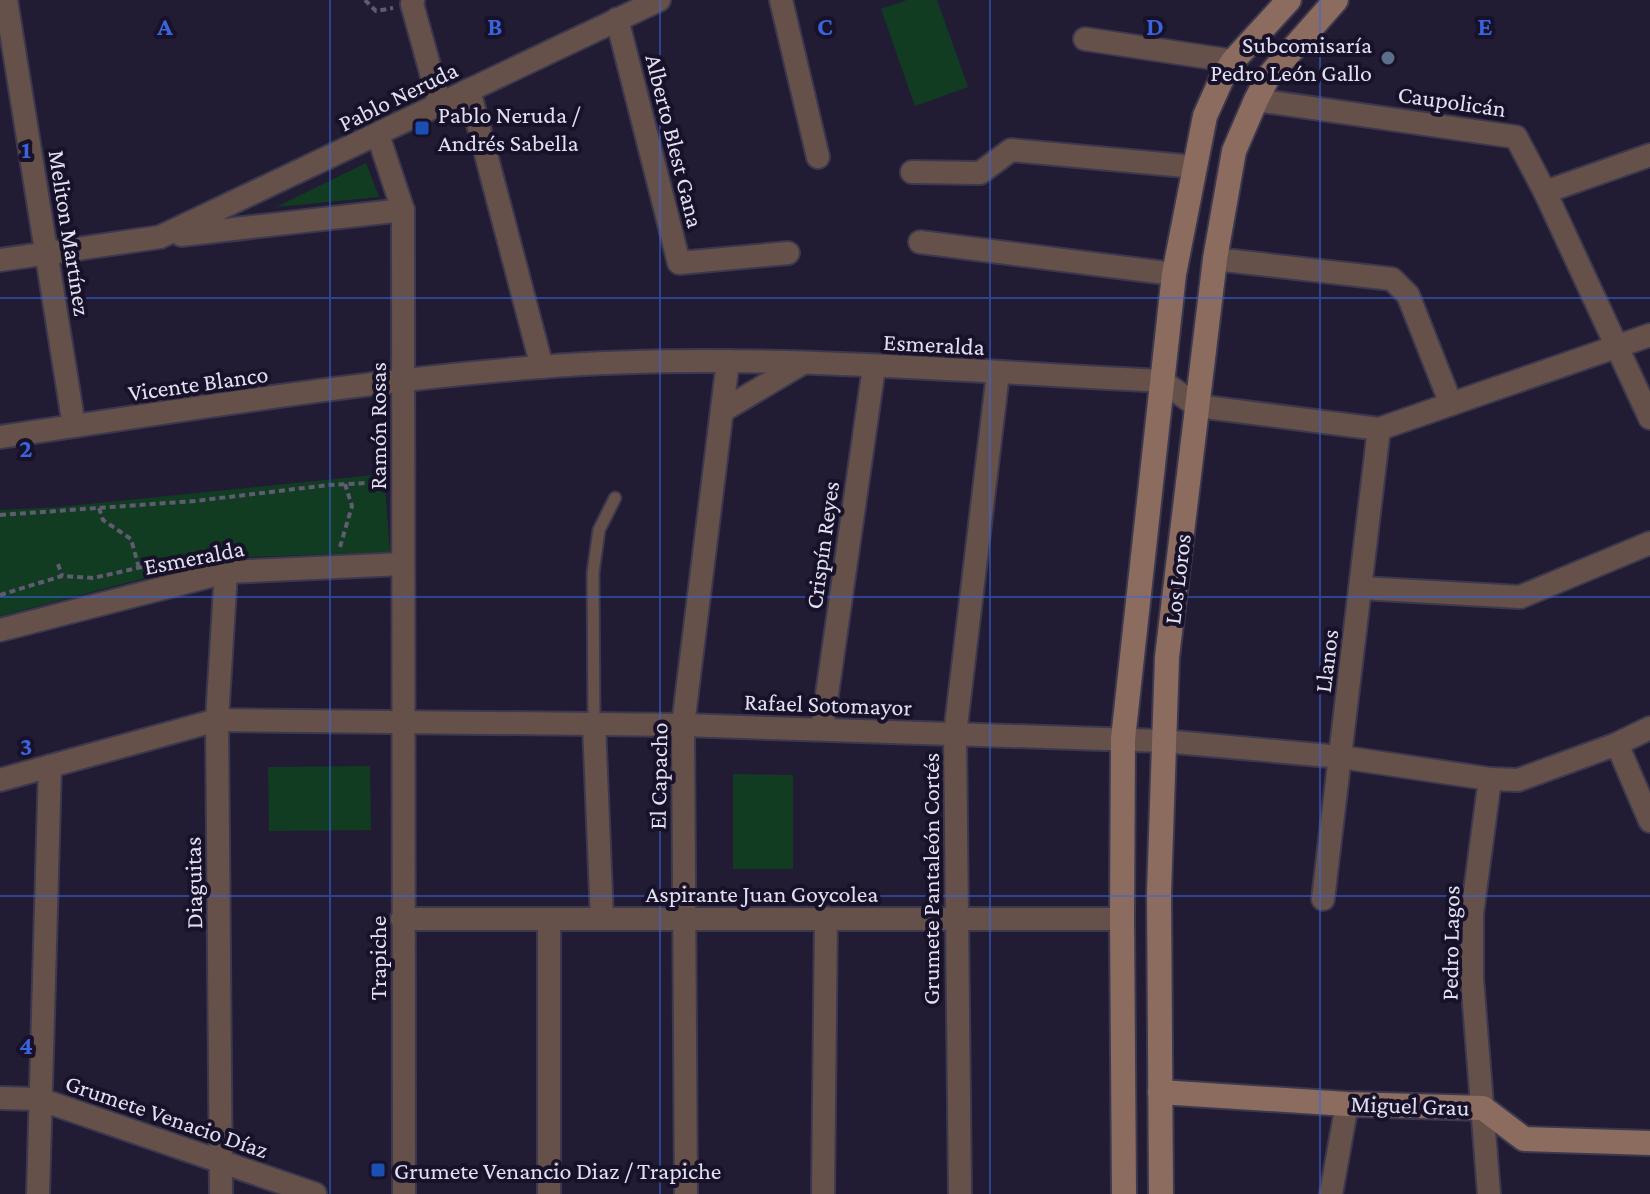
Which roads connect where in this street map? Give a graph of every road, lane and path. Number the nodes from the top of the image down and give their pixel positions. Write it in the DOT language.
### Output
graph roads {
  1 [pos="6,0"];
  2 [pos="365,0"];
  3 [pos="659,0"];
  4 [pos="781,0"];
  5 [pos="1289,0"];
  6 [pos="1336,0"];
  7 [pos="412,2"];
  8 [pos="617,19"];
  9 [pos="1085,39"];
  10 [pos="1233,61"];
  11 [pos="9,72"];
  12 [pos="469,90"];
  13 [pos="1256,100"];
  14 [pos="440,105"];
  15 [pos="378,135"];
  16 [pos="1650,155"];
  17 [pos="818,157"];
  18 [pos="1196,167"];
  19 [pos="912,172"];
  20 [pos="1545,192"];
  21 [pos="403,210"];
  22 [pos="160,237"];
  23 [pos="920,242"];
  24 [pos="47,253"];
  25 [pos="788,253"];
  26 [pos="1215,259"];
  27 [pos="0,260"];
  28 [pos="1174,274"];
  29 [pos="1650,335"];
  30 [pos="1617,347"];
  31 [pos="728,361"];
  32 [pos="801,364"];
  33 [pos="542,367"];
  34 [pos="874,367"];
  35 [pos="998,373"];
  36 [pos="403,380"];
  37 [pos="1162,381"];
  38 [pos="1451,404"];
  39 [pos="1197,406"];
  40 [pos="722,411"];
  41 [pos="1650,418"];
  42 [pos="74,426"];
  43 [pos="1379,429"];
  44 [pos="0,437"];
  45 [pos="403,481"];
  46 [pos="345,484"];
  47 [pos="615,498"];
  48 [pos="99,508"];
  49 [pos="0,515"];
  50 [pos="1650,543"];
  51 [pos="339,549"];
  52 [pos="58,564"];
  53 [pos="403,564"];
  54 [pos="139,568"];
  55 [pos="226,572"];
  56 [pos="62,576"];
  57 [pos="1361,588"];
  58 [pos="0,630"];
  59 [pos="217,720"];
  60 [pos="403,722"];
  61 [pos="594,724"];
  62 [pos="683,725"];
  63 [pos="1650,728"];
  64 [pos="822,729"];
  65 [pos="955,734"];
  66 [pos="1123,739"];
  67 [pos="1163,741"];
  68 [pos="1617,744"];
  69 [pos="1341,757"];
  70 [pos="50,766"];
  71 [pos="1490,779"];
  72 [pos="0,780"];
  73 [pos="1650,821"];
  74 [pos="1323,899"];
  75 [pos="683,918"];
  76 [pos="826,918"];
  77 [pos="402,919"];
  78 [pos="549,919"];
  79 [pos="602,919"];
  80 [pos="956,919"];
  81 [pos="1122,919"];
  82 [pos="1160,1092"];
  83 [pos="0,1098"];
  84 [pos="39,1099"];
  85 [pos="1347,1104"];
  86 [pos="1483,1108"];
  87 [pos="1650,1143"];
  88 [pos="221,1162"];
  89 [pos="38,1194"];
  90 [pos="221,1194"];
  91 [pos="315,1194"];
  92 [pos="404,1194"];
  93 [pos="549,1194"];
  94 [pos="686,1194"];
  95 [pos="823,1194"];
  96 [pos="960,1194"];
  97 [pos="1124,1194"];
  98 [pos="1161,1194"];
  99 [pos="1331,1194"];
  100 [pos="1489,1194"];
  1 -- 11 [label="street, Meliton Martínez"];
  2 -- 7 [label="path"];
  3 -- 8 [label="street, Pablo Neruda"];
  4 -- 17 [label="street"];
  5 -- 10 [label="main road, Los Loros"];
  6 -- 13 [label="main road, Los Loros"];
  7 -- 14 [label="street"];
  8 -- 12 [label="street, Pablo Neruda"];
  8 -- 25 [label="street, Alberto Blest Gana"];
  9 -- 10 [label="street"];
  10 -- 18 [label="main road, Los Loros"];
  11 -- 24 [label="street, Meliton Martínez"];
  12 -- 14 [label="street, Pablo Neruda"];
  12 -- 33 [label="street"];
  13 -- 20 [label="street, Caupolicán"];
  13 -- 26 [label="main road, Los Loros"];
  14 -- 15 [label="street, Pablo Neruda"];
  15 -- 21 [label="street, Ramón Rosas"];
  15 -- 22 [label="street, Pablo Neruda"];
  16 -- 20 [label="street"];
  18 -- 19 [label="street"];
  18 -- 28 [label="main road, Los Loros"];
  20 -- 30 [label="street"];
  21 -- 22 [label="street, Pablo Neruda"];
  21 -- 36 [label="street, Ramón Rosas"];
  22 -- 24 [label="street, Pablo Neruda"];
  23 -- 28 [label="street"];
  24 -- 27 [label="street, Pablo Neruda"];
  24 -- 42 [label="street, Meliton Martínez"];
  26 -- 38 [label="street"];
  26 -- 39 [label="main road, Los Loros"];
  28 -- 37 [label="main road, Los Loros"];
  29 -- 30 [label="street"];
  30 -- 38 [label="street"];
  30 -- 41 [label="street"];
  31 -- 32 [label="street, Esmeralda"];
  31 -- 33 [label="street, Esmeralda"];
  31 -- 40 [label="street, El Capacho"];
  32 -- 34 [label="street, Esmeralda"];
  32 -- 40 [label="street"];
  33 -- 36 [label="street, Esmeralda"];
  34 -- 35 [label="street, Esmeralda"];
  34 -- 64 [label="street, Crispín Reyes"];
  35 -- 37 [label="street, Esmeralda"];
  35 -- 65 [label="street, Grumete Pantaleón Cortés"];
  36 -- 42 [label="street, Vicente Blanco"];
  36 -- 45 [label="street, Ramón Rosas"];
  37 -- 39 [label="street"];
  37 -- 66 [label="main road, Los Loros"];
  38 -- 43 [label="street"];
  39 -- 43 [label="street"];
  39 -- 67 [label="main road, Los Loros"];
  40 -- 62 [label="street, El Capacho"];
  42 -- 44 [label="street, Vicente Blanco"];
  43 -- 57 [label="street, Llanos"];
  45 -- 46 [label="path"];
  45 -- 53 [label="street, Ramón Rosas"];
  46 -- 48 [label="path"];
  46 -- 51 [label="path"];
  47 -- 61 [label="lane"];
  48 -- 49 [label="path"];
  48 -- 54 [label="path"];
  50 -- 57 [label="street"];
  52 -- 56 [label="path"];
  53 -- 55 [label="street, Esmeralda"];
  53 -- 60 [label="street, Ramón Rosas"];
  55 -- 58 [label="street, Esmeralda"];
  55 -- 59 [label="street, Diaguitas"];
  57 -- 69 [label="street, Llanos"];
  59 -- 60 [label="street, Rafael Sotomayor"];
  59 -- 70 [label="street, Rafael Sotomayor"];
  59 -- 88 [label="street, Diaguitas"];
  60 -- 61 [label="street, Rafael Sotomayor"];
  60 -- 77 [label="street, Trapiche"];
  61 -- 62 [label="street, Rafael Sotomayor"];
  61 -- 79 [label="street"];
  62 -- 64 [label="street, Rafael Sotomayor"];
  62 -- 75 [label="street, El Capacho"];
  63 -- 68 [label="street, Rafael Sotomayor"];
  64 -- 65 [label="street, Rafael Sotomayor"];
  65 -- 66 [label="street, Rafael Sotomayor"];
  65 -- 80 [label="street, Grumete Pantaleón Cortés"];
  66 -- 67 [label="street, Rafael Sotomayor"];
  66 -- 81 [label="main road, Los Loros"];
  67 -- 69 [label="street, Rafael Sotomayor"];
  67 -- 82 [label="main road, Los Loros"];
  68 -- 71 [label="street, Rafael Sotomayor"];
  68 -- 73 [label="street"];
  69 -- 71 [label="street, Rafael Sotomayor"];
  69 -- 74 [label="street, Llanos"];
  70 -- 72 [label="street, Rafael Sotomayor"];
  70 -- 84 [label="street"];
  71 -- 86 [label="street, Pedro Lagos"];
  75 -- 76 [label="street, Aspirante Juan Goycolea"];
  75 -- 79 [label="street, Aspirante Juan Goycolea"];
  75 -- 94 [label="street, El Capacho"];
  76 -- 80 [label="street, Aspirante Juan Goycolea"];
  76 -- 95 [label="street"];
  77 -- 78 [label="street, Aspirante Juan Goycolea"];
  77 -- 92 [label="street, Trapiche"];
  78 -- 79 [label="street, Aspirante Juan Goycolea"];
  78 -- 93 [label="street"];
  80 -- 81 [label="street, Aspirante Juan Goycolea"];
  80 -- 96 [label="street, Grumete Pantaleón Cortés"];
  81 -- 97 [label="main road, Los Loros"];
  82 -- 85 [label="main road, Miguel Grau"];
  82 -- 98 [label="main road, Los Loros"];
  83 -- 84 [label="street, Grumete Venacio Díaz"];
  84 -- 88 [label="street, Grumete Venacio Díaz"];
  84 -- 89 [label="street"];
  85 -- 86 [label="main road, Miguel Grau"];
  85 -- 99 [label="street"];
  86 -- 87 [label="main road, Miguel Grau"];
  86 -- 100 [label="street, Pedro Lagos"];
  88 -- 90 [label="street, Diaguitas"];
  88 -- 91 [label="street, Grumete Venacio Díaz"];
}
